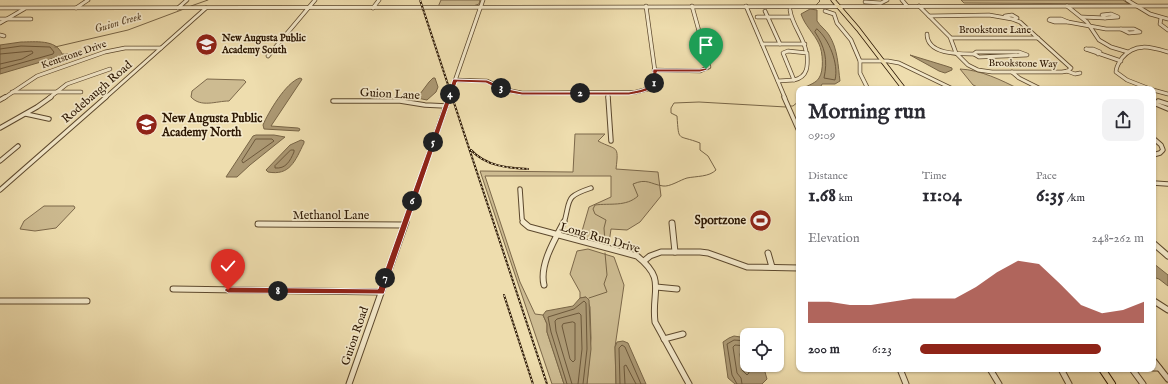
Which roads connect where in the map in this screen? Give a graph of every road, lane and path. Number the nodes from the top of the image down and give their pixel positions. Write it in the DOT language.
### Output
graph roads {
  1 [pos="88,0"];
  2 [pos="187,0"];
  3 [pos="315,0"];
  4 [pos="379,0"];
  5 [pos="483,0"];
  6 [pos="833,0"];
  7 [pos="837,0"];
  8 [pos="887,0"];
  9 [pos="902,0"];
  10 [pos="1127,0"];
  11 [pos="864,2"];
  12 [pos="881,5"];
  13 [pos="646,6"];
  14 [pos="692,6"];
  15 [pos="746,6"];
  16 [pos="788,6"];
  17 [pos="820,6"];
  18 [pos="840,6"];
  19 [pos="906,6"];
  20 [pos="919,6"];
  21 [pos="1066,6"];
  22 [pos="1137,6"];
  23 [pos="1168,6"];
  24 [pos="0,8"];
  25 [pos="24,8"];
  26 [pos="76,8"];
  27 [pos="178,8"];
  28 [pos="207,8"];
  29 [pos="310,8"];
  30 [pos="373,8"];
  31 [pos="481,8"];
  32 [pos="790,10"];
  33 [pos="765,11"];
  34 [pos="825,11"];
  35 [pos="929,16"];
  36 [pos="757,17"];
  37 [pos="768,17"];
  38 [pos="790,17"];
  39 [pos="1081,17"];
  40 [pos="1105,18"];
  41 [pos="1161,18"];
  42 [pos="0,19"];
  43 [pos="7,19"];
  44 [pos="31,19"];
  45 [pos="1168,19"];
  46 [pos="1068,22"];
  47 [pos="0,23"];
  48 [pos="1090,26"];
  49 [pos="1121,29"];
  50 [pos="1168,30"];
  51 [pos="927,34"];
  52 [pos="0,35"];
  53 [pos="4,36"];
  54 [pos="951,38"];
  55 [pos="1038,38"];
  56 [pos="762,44"];
  57 [pos="780,44"];
  58 [pos="805,44"];
  59 [pos="161,48"];
  60 [pos="1086,49"];
  61 [pos="806,52"];
  62 [pos="1128,52"];
  63 [pos="1168,52"];
  64 [pos="958,54"];
  65 [pos="974,54"];
  66 [pos="268,56"];
  67 [pos="860,61"];
  68 [pos="882,61"];
  69 [pos="1121,61"];
  70 [pos="110,69"];
  71 [pos="654,70"];
  72 [pos="1069,70"];
  73 [pos="1012,72"];
  74 [pos="1080,73"];
  75 [pos="792,76"];
  76 [pos="801,78"];
  77 [pos="455,80"];
  78 [pos="778,81"];
  79 [pos="794,81"];
  80 [pos="866,86"];
  81 [pos="902,86"];
  82 [pos="945,86"];
  83 [pos="1035,86"];
  84 [pos="1143,86"];
  85 [pos="1156,90"];
  86 [pos="12,92"];
  87 [pos="56,92"];
  88 [pos="82,92"];
  89 [pos="608,93"];
  90 [pos="1163,93"];
  91 [pos="1168,94"];
  92 [pos="0,100"];
  93 [pos="333,101"];
  94 [pos="1158,101"];
  95 [pos="1168,104"];
  96 [pos="446,106"];
  97 [pos="1168,109"];
  98 [pos="26,114"];
  99 [pos="49,119"];
  100 [pos="796,124"];
  101 [pos="0,128"];
  102 [pos="611,141"];
  103 [pos="1156,141"];
  104 [pos="18,146"];
  105 [pos="1156,154"];
  106 [pos="0,161"];
  107 [pos="1156,183"];
  108 [pos="1168,184"];
  109 [pos="591,188"];
  110 [pos="520,189"];
  111 [pos="0,190"];
  112 [pos="672,223"];
  113 [pos="258,224"];
  114 [pos="404,225"];
  115 [pos="556,235"];
  116 [pos="1156,246"];
  117 [pos="675,252"];
  118 [pos="768,253"];
  119 [pos="1168,256"];
  120 [pos="644,261"];
  121 [pos="772,267"];
  122 [pos="796,268"];
  123 [pos="544,284"];
  124 [pos="656,287"];
  125 [pos="173,289"];
  126 [pos="677,290"];
  127 [pos="381,292"];
  128 [pos="0,301"];
  129 [pos="87,301"];
  130 [pos="1156,302"];
  131 [pos="1168,310"];
  132 [pos="683,334"];
  133 [pos="664,339"];
  134 [pos="1156,363"];
  135 [pos="1156,368"];
  136 [pos="1160,368"];
  137 [pos="901,372"];
  138 [pos="992,372"];
  139 [pos="1063,372"];
  140 [pos="1104,372"];
  141 [pos="1134,372"];
  142 [pos="1168,379"];
  143 [pos="349,384"];
  144 [pos="688,384"];
  145 [pos="906,384"];
  146 [pos="999,384"];
  147 [pos="1069,384"];
  148 [pos="1112,384"];
  149 [pos="1143,384"];
  1 -- 26 [label="street"];
  2 -- 27 [label="street"];
  3 -- 29 [label="street"];
  4 -- 30 [label="street"];
  5 -- 31 [label="street, Guion Road"];
  6 -- 18 [label="main road"];
  7 -- 18 [label="main road"];
  8 -- 12 [label="street"];
  9 -- 19 [label="street"];
  10 -- 22 [label="street"];
  11 -- 12 [label="street"];
  12 -- 18 [label="street"];
  12 -- 19 [label="street"];
  13 -- 14 [label="street"];
  13 -- 31 [label="street"];
  13 -- 71 [label="street"];
  14 -- 15 [label="street"];
  14 -- 71 [label="street"];
  15 -- 16 [label="street"];
  15 -- 56 [label="street"];
  16 -- 17 [label="street"];
  16 -- 17 [label="street"];
  17 -- 18 [label="street"];
  18 -- 68 [label="main road"];
  19 -- 20 [label="street"];
  20 -- 21 [label="street"];
  20 -- 35 [label="street"];
  21 -- 22 [label="street"];
  21 -- 39 [label="street"];
  22 -- 23 [label="street"];
  22 -- 41 [label="street"];
  24 -- 25 [label="street"];
  25 -- 26 [label="street"];
  25 -- 43 [label="street"];
  26 -- 27 [label="street"];
  27 -- 28 [label="street"];
  28 -- 29 [label="street"];
  28 -- 59 [label="street, Rodebaugh Road"];
  29 -- 30 [label="street"];
  29 -- 66 [label="street"];
  30 -- 31 [label="street"];
  31 -- 77 [label="street, Guion Road"];
  32 -- 38 [label="street"];
  33 -- 37 [label="street"];
  34 -- 67 [label="street"];
  35 -- 54 [label="street"];
  35 -- 55 [label="street"];
  36 -- 37 [label="street"];
  37 -- 38 [label="street"];
  37 -- 57 [label="street"];
  38 -- 58 [label="street"];
  39 -- 40 [label="street"];
  39 -- 48 [label="street"];
  40 -- 40 [label="street"];
  41 -- 45 [label="street"];
  41 -- 50 [label="street"];
  42 -- 43 [label="street"];
  43 -- 44 [label="street"];
  43 -- 47 [label="street"];
  46 -- 46 [label="street"];
  46 -- 48 [label="street"];
  48 -- 49 [label="street"];
  48 -- 62 [label="street"];
  49 -- 49 [label="street"];
  51 -- 64 [label="street"];
  52 -- 53 [label="street"];
  54 -- 55 [label="street, Brookstone Lane"];
  54 -- 64 [label="street"];
  55 -- 72 [label="street"];
  56 -- 57 [label="street"];
  56 -- 78 [label="street"];
  57 -- 58 [label="street"];
  58 -- 61 [label="street"];
  59 -- 86 [label="street, Kentstone Drive"];
  59 -- 111 [label="street, Rodebaugh Road"];
  60 -- 69 [label="street"];
  61 -- 75 [label="street"];
  61 -- 76 [label="street"];
  62 -- 63 [label="street"];
  62 -- 69 [label="street"];
  64 -- 65 [label="street"];
  64 -- 73 [label="street, Brookstone Way"];
  65 -- 65 [label="street"];
  67 -- 68 [label="street"];
  67 -- 80 [label="street"];
  68 -- 81 [label="main road"];
  68 -- 82 [label="street"];
  69 -- 84 [label="street"];
  70 -- 87 [label="street"];
  71 -- 89 [label="street"];
  72 -- 73 [label="street, Brookstone Way"];
  72 -- 74 [label="street, Brookstone Way"];
  73 -- 83 [label="street"];
  75 -- 76 [label="street"];
  75 -- 79 [label="street"];
  76 -- 79 [label="street"];
  77 -- 89 [label="street"];
  77 -- 96 [label="street, Guion Road"];
  78 -- 79 [label="street"];
  78 -- 100 [label="street"];
  85 -- 90 [label="street"];
  86 -- 87 [label="street"];
  86 -- 92 [label="street, Kentstone Drive"];
  87 -- 88 [label="street"];
  87 -- 98 [label="street"];
  89 -- 102 [label="street"];
  90 -- 91 [label="street"];
  90 -- 94 [label="street"];
  93 -- 96 [label="street, Guion Lane"];
  94 -- 95 [label="street"];
  94 -- 97 [label="street"];
  96 -- 114 [label="street, Guion Road"];
  98 -- 99 [label="street"];
  98 -- 101 [label="street"];
  103 -- 105 [label="street"];
  104 -- 106 [label="street"];
  107 -- 108 [label="street"];
  109 -- 115 [label="street"];
  110 -- 115 [label="street, Long Run Drive"];
  112 -- 117 [label="street"];
  113 -- 114 [label="street, Methanol Lane"];
  114 -- 127 [label="street, Guion Road"];
  115 -- 120 [label="street, Long Run Drive"];
  115 -- 123 [label="street"];
  116 -- 119 [label="street"];
  117 -- 120 [label="street"];
  117 -- 121 [label="street"];
  118 -- 121 [label="street"];
  120 -- 124 [label="street, Long Run Drive"];
  121 -- 122 [label="street"];
  124 -- 126 [label="street"];
  124 -- 133 [label="street, Long Run Drive"];
  125 -- 127 [label="street"];
  127 -- 143 [label="street, Guion Road"];
  128 -- 129 [label="street"];
  130 -- 131 [label="street"];
  132 -- 133 [label="street"];
  133 -- 144 [label="street, Long Run Drive"];
  134 -- 136 [label="street"];
  135 -- 136 [label="street"];
  136 -- 142 [label="street"];
  137 -- 145 [label="street"];
  138 -- 146 [label="street"];
  139 -- 147 [label="street"];
  140 -- 148 [label="main road"];
  141 -- 149 [label="street"];
}
